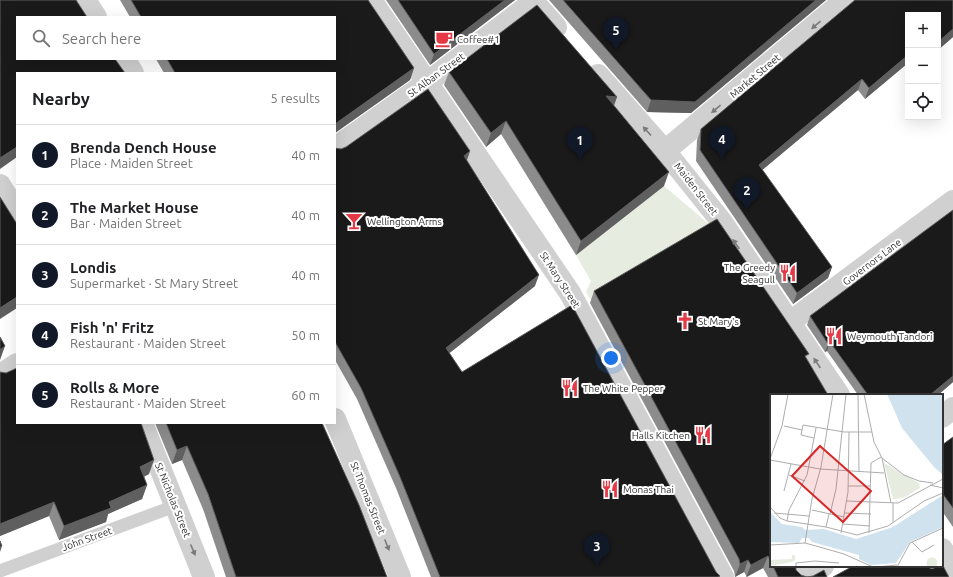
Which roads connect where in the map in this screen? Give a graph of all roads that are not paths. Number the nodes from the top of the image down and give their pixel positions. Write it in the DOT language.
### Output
graph roads {
  1 [pos="85,0"];
  2 [pos="371,0"];
  3 [pos="845,0"];
  4 [pos="534,1"];
  5 [pos="95,16"];
  6 [pos="569,43"];
  7 [pos="125,60"];
  8 [pos="585,60"];
  9 [pos="132,72"];
  10 [pos="428,82"];
  11 [pos="336,147"];
  12 [pos="665,151"];
  13 [pos="0,185"];
  14 [pos="953,201"];
  15 [pos="16,210"];
  16 [pos="790,322"];
  17 [pos="16,365"];
  18 [pos="0,375"];
  19 [pos="838,394"];
  20 [pos="953,408"];
  21 [pos="943,416"];
  22 [pos="336,421"];
  23 [pos="142,424"];
  24 [pos="175,506"];
  25 [pos="943,551"];
  26 [pos="953,566"];
  27 [pos="821,567"];
  28 [pos="0,571"];
  29 [pos="204,577"];
  30 [pos="400,577"];
  31 [pos="723,577"];
  32 [pos="803,577"];
  1 -- 5 [label="street"];
  2 -- 10 [label="street, St Mary Street"];
  3 -- 12 [label="street, Market Street, one-way"];
  4 -- 6 [label="street"];
  4 -- 10 [label="street, St Alban Street"];
  7 -- 9 [label="street"];
  12 -- 8 [label="street, Maiden Street, one-way"];
  10 -- 11 [label="street, St Alban Street"];
  10 -- 31 [label="street, St Mary Street"];
  16 -- 12 [label="street, Maiden Street, one-way"];
  13 -- 15 [label="street"];
  14 -- 16 [label="street, Governors Lane"];
  19 -- 16 [label="street, Maiden Street, one-way"];
  17 -- 18 [label="street"];
  20 -- 21 [label="street"];
  22 -- 30 [label="street, St Thomas Street, one-way"];
  23 -- 24 [label="street, St Nicholas Street"];
  24 -- 28 [label="lane, John Street"];
  24 -- 29 [label="street, St Nicholas Street, one-way"];
  25 -- 26 [label="street"];
  27 -- 32 [label="street"];
}
